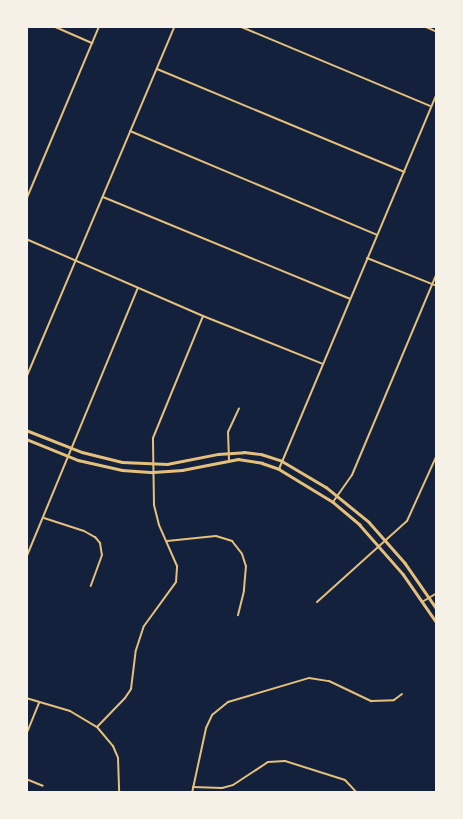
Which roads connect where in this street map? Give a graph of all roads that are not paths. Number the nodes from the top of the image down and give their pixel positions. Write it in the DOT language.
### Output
graph roads {
  1 [pos="53,26"];
  2 [pos="99,26"];
  3 [pos="175,26"];
  4 [pos="239,26"];
  5 [pos="424,26"];
  6 [pos="437,32"];
  7 [pos="92,43"];
  8 [pos="157,70"];
  9 [pos="437,93"];
  10 [pos="431,106"];
  11 [pos="130,131"];
  12 [pos="404,172"];
  13 [pos="103,196"];
  14 [pos="26,200"];
  15 [pos="377,235"];
  16 [pos="26,239"];
  17 [pos="367,258"];
  18 [pos="76,261"];
  19 [pos="437,274"];
  20 [pos="432,284"];
  21 [pos="437,286"];
  22 [pos="138,288"];
  23 [pos="350,299"];
  24 [pos="203,316"];
  25 [pos="323,364"];
  26 [pos="26,378"];
  27 [pos="239,408"];
  28 [pos="26,430"];
  29 [pos="26,439"];
  30 [pos="71,449"];
  31 [pos="228,453"];
  32 [pos="437,455"];
  33 [pos="68,456"];
  34 [pos="229,460"];
  35 [pos="282,462"];
  36 [pos="153,464"];
  37 [pos="279,469"];
  38 [pos="154,472"];
  39 [pos="337,495"];
  40 [pos="333,502"];
  41 [pos="44,518"];
  42 [pos="386,540"];
  43 [pos="167,541"];
  44 [pos="380,546"];
  45 [pos="26,558"];
  46 [pos="91,586"];
  47 [pos="437,593"];
  48 [pos="429,598"];
  49 [pos="317,602"];
  50 [pos="422,602"];
  51 [pos="437,609"];
  52 [pos="238,615"];
  53 [pos="437,623"];
  54 [pos="402,694"];
  55 [pos="26,698"];
  56 [pos="40,703"];
  57 [pos="97,727"];
  58 [pos="26,735"];
  59 [pos="26,779"];
  60 [pos="43,786"];
  61 [pos="193,787"];
  62 [pos="119,793"];
  63 [pos="192,793"];
  64 [pos="357,793"];
  1 -- 7 [label="street"];
  2 -- 7 [label="street"];
  3 -- 8 [label="street"];
  4 -- 10 [label="street"];
  5 -- 6 [label="street"];
  7 -- 14 [label="street"];
  8 -- 11 [label="street"];
  8 -- 12 [label="street"];
  9 -- 10 [label="street"];
  10 -- 12 [label="street"];
  11 -- 13 [label="street"];
  11 -- 15 [label="street"];
  12 -- 15 [label="street"];
  13 -- 18 [label="street"];
  13 -- 23 [label="street"];
  15 -- 17 [label="street"];
  16 -- 18 [label="street"];
  17 -- 20 [label="street"];
  17 -- 23 [label="street"];
  18 -- 22 [label="street"];
  18 -- 26 [label="street"];
  19 -- 20 [label="street"];
  20 -- 21 [label="street"];
  20 -- 39 [label="street"];
  22 -- 24 [label="street"];
  22 -- 30 [label="street"];
  23 -- 25 [label="street"];
  24 -- 25 [label="street"];
  24 -- 36 [label="street"];
  25 -- 35 [label="street"];
  27 -- 31 [label="street"];
  28 -- 30 [label="street"];
  29 -- 33 [label="street"];
  30 -- 33 [label="street"];
  30 -- 36 [label="street"];
  31 -- 34 [label="street"];
  31 -- 35 [label="street"];
  31 -- 36 [label="street"];
  32 -- 42 [label="street"];
  33 -- 38 [label="street"];
  33 -- 41 [label="street"];
  34 -- 37 [label="street"];
  34 -- 38 [label="street"];
  35 -- 37 [label="street"];
  35 -- 39 [label="street"];
  36 -- 38 [label="street"];
  37 -- 40 [label="street"];
  38 -- 43 [label="street"];
  39 -- 40 [label="street"];
  39 -- 42 [label="street"];
  40 -- 44 [label="street"];
  41 -- 45 [label="street"];
  41 -- 46 [label="street"];
  42 -- 44 [label="street"];
  42 -- 48 [label="street"];
  43 -- 52 [label="street"];
  43 -- 57 [label="street"];
  44 -- 49 [label="street"];
  44 -- 50 [label="street"];
  47 -- 48 [label="street"];
  48 -- 50 [label="street"];
  48 -- 51 [label="street"];
  50 -- 53 [label="street"];
  54 -- 61 [label="street"];
  55 -- 56 [label="street"];
  56 -- 57 [label="street"];
  56 -- 58 [label="street"];
  57 -- 62 [label="street"];
  59 -- 60 [label="street"];
  61 -- 63 [label="street"];
  61 -- 64 [label="street"];
}
